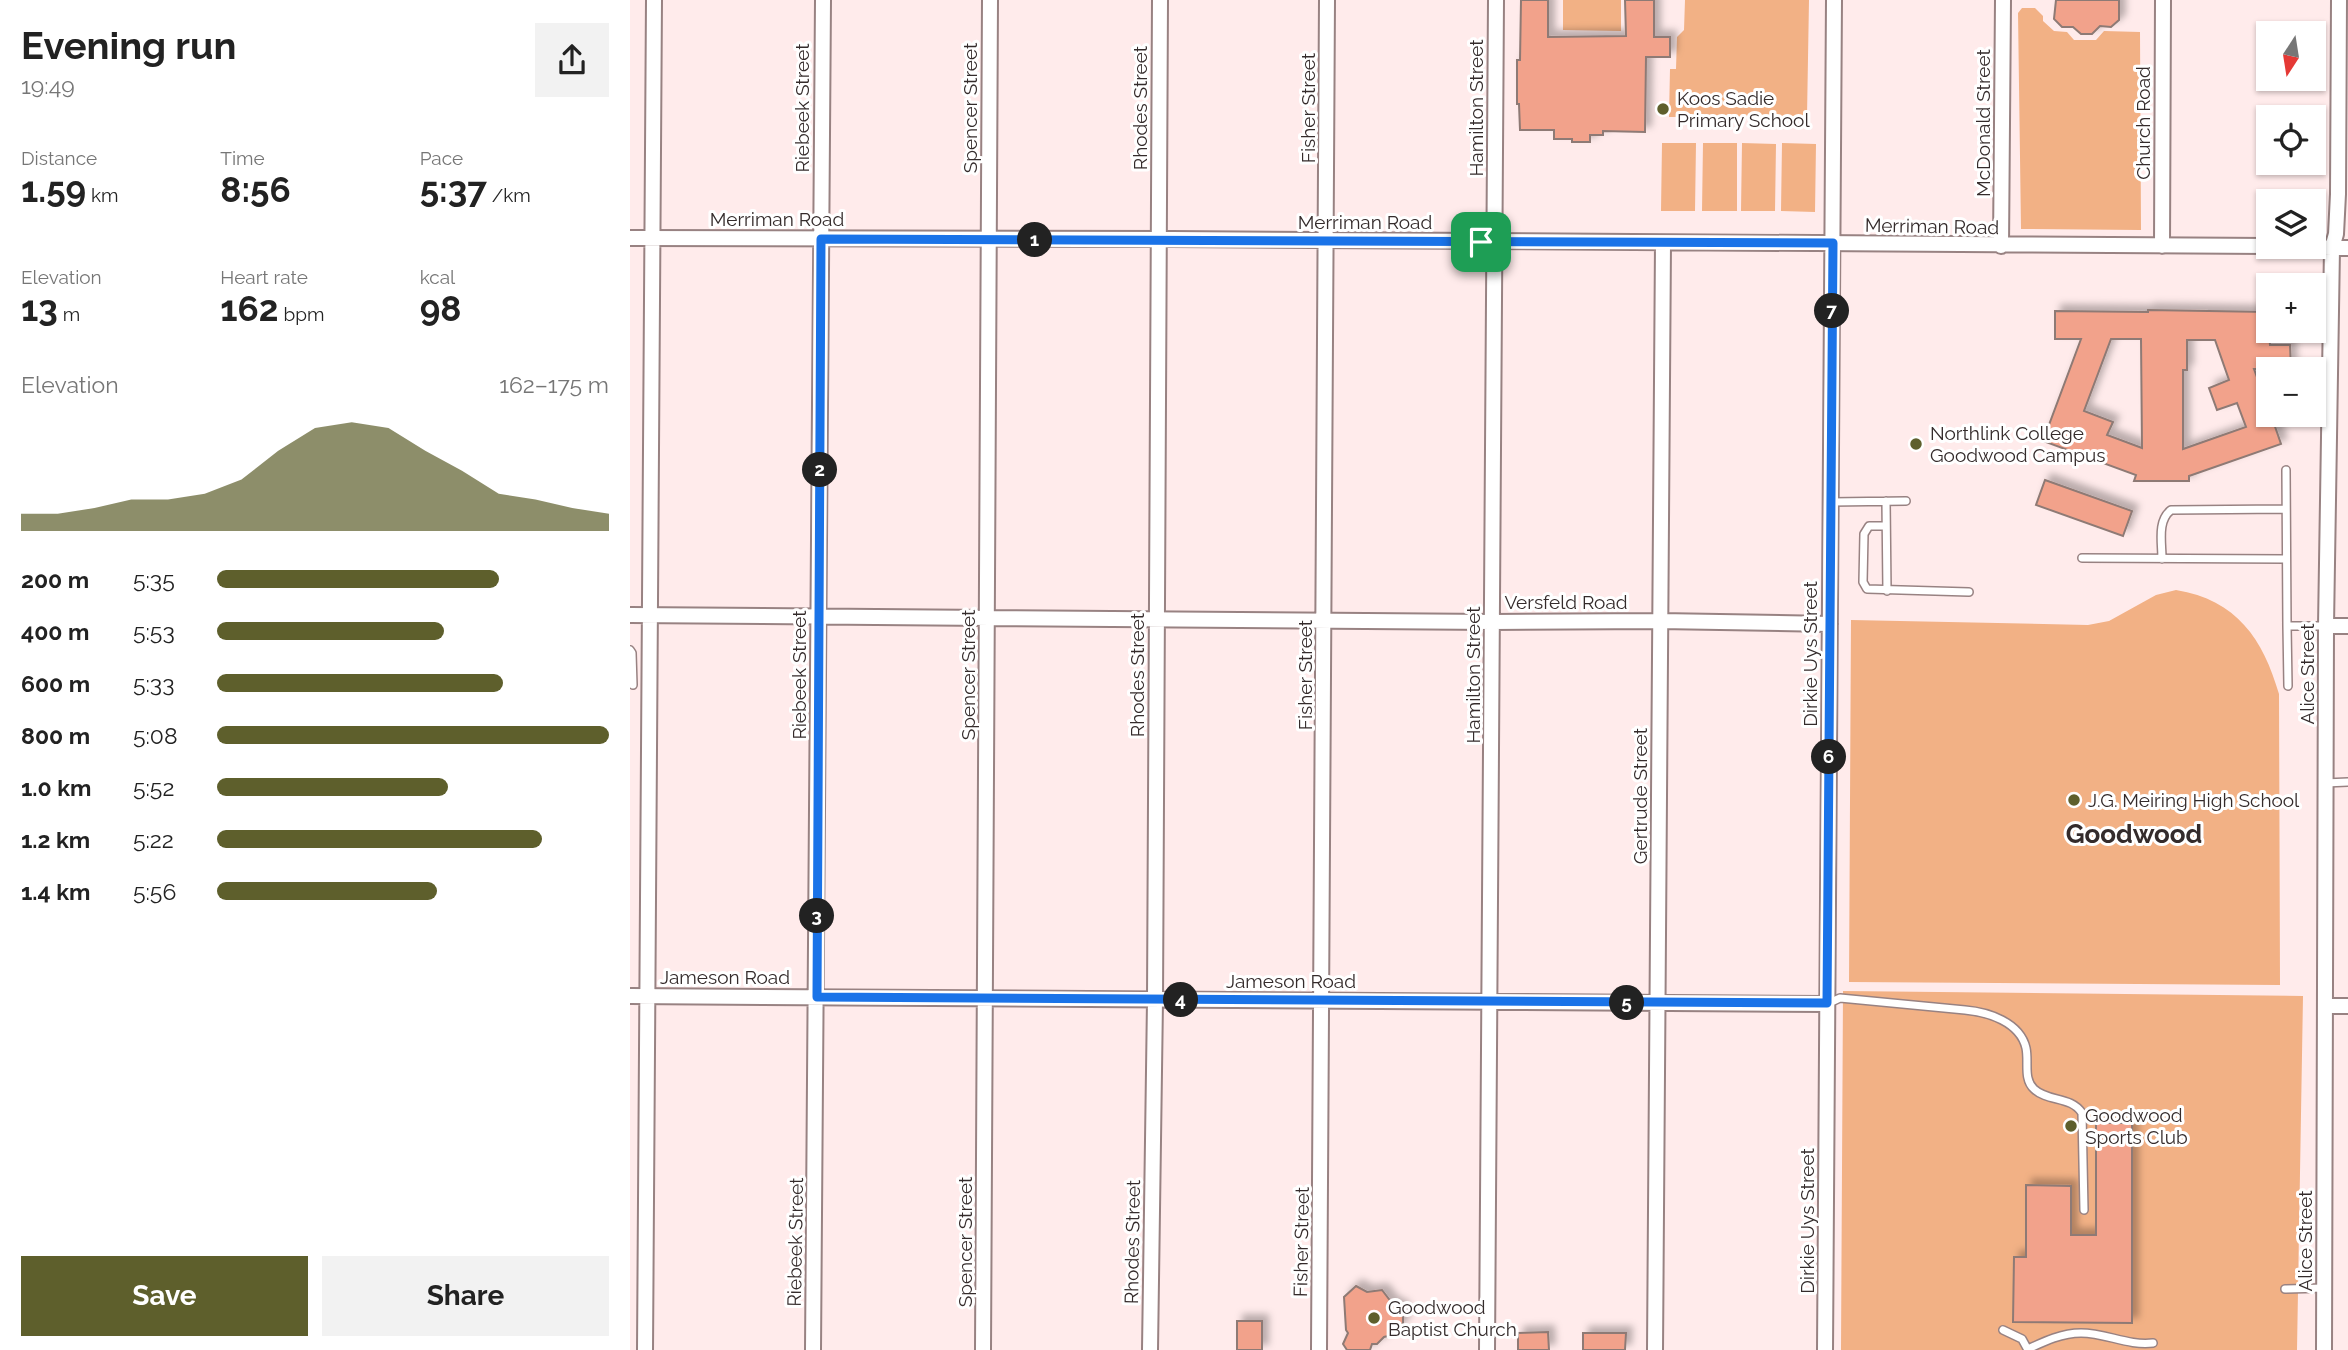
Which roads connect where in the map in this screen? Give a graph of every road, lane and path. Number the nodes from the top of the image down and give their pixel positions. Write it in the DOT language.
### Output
graph roads {
  1 [pos="654,0"];
  2 [pos="822,0"];
  3 [pos="989,0"];
  4 [pos="1160,0"];
  5 [pos="1327,0"];
  6 [pos="1496,0"];
  7 [pos="1833,0"];
  8 [pos="2003,0"];
  9 [pos="2163,0"];
  10 [pos="2339,0"];
  11 [pos="630,238"];
  12 [pos="652,239"];
  13 [pos="821,239"];
  14 [pos="1159,239"];
  15 [pos="989,240"];
  16 [pos="1327,242"];
  17 [pos="1495,242"];
  18 [pos="1663,243"];
  19 [pos="1833,243"];
  20 [pos="2001,246"];
  21 [pos="2162,246"];
  22 [pos="2256,246"];
  23 [pos="2326,248"];
  24 [pos="2332,248"];
  25 [pos="2348,248"];
  26 [pos="2286,470"];
  27 [pos="1886,501"];
  28 [pos="1906,501"];
  29 [pos="1831,502"];
  30 [pos="2286,509"];
  31 [pos="1886,526"];
  32 [pos="2082,558"];
  33 [pos="2162,559"];
  34 [pos="2287,559"];
  35 [pos="1886,591"];
  36 [pos="1969,592"];
  37 [pos="630,615"];
  38 [pos="651,615"];
  39 [pos="819,617"];
  40 [pos="988,618"];
  41 [pos="1156,619"];
  42 [pos="1324,619"];
  43 [pos="1660,621"];
  44 [pos="1492,622"];
  45 [pos="1830,624"];
  46 [pos="2287,626"];
  47 [pos="2326,626"];
  48 [pos="2348,626"];
  49 [pos="630,650"];
  50 [pos="633,685"];
  51 [pos="2288,686"];
  52 [pos="2348,782"];
  53 [pos="2325,783"];
  54 [pos="630,996"];
  55 [pos="648,996"];
  56 [pos="817,997"];
  57 [pos="985,997"];
  58 [pos="1322,1000"];
  59 [pos="1154,1001"];
  60 [pos="1491,1001"];
  61 [pos="1657,1003"];
  62 [pos="1827,1003"];
  63 [pos="2326,1006"];
  64 [pos="2348,1006"];
  65 [pos="2084,1210"];
  66 [pos="2324,1288"];
  67 [pos="2285,1289"];
  68 [pos="2003,1331"];
  69 [pos="2153,1343"];
  70 [pos="2139,1347"];
  71 [pos="645,1350"];
  72 [pos="813,1350"];
  73 [pos="983,1350"];
  74 [pos="1150,1350"];
  75 [pos="1318,1350"];
  76 [pos="1488,1350"];
  77 [pos="1655,1350"];
  78 [pos="1825,1350"];
  79 [pos="2028,1350"];
  80 [pos="2324,1350"];
  1 -- 12 [label="street"];
  2 -- 13 [label="street, Riebeek Street"];
  3 -- 15 [label="street, Spencer Street"];
  4 -- 14 [label="street, Rhodes Street"];
  5 -- 16 [label="street, Fisher Street"];
  6 -- 17 [label="street, Hamilton Street"];
  7 -- 19 [label="street, Dirkie Uys Street"];
  8 -- 20 [label="street, McDonald Street"];
  9 -- 21 [label="street, Church Road"];
  10 -- 24 [label="street, Alice Street"];
  11 -- 12 [label="street, Merriman Road"];
  12 -- 13 [label="street, Merriman Road"];
  12 -- 38 [label="street"];
  13 -- 15 [label="street, Merriman Road"];
  13 -- 39 [label="street, Riebeek Street"];
  14 -- 15 [label="street, Merriman Road"];
  14 -- 16 [label="street, Merriman Road"];
  14 -- 41 [label="street, Rhodes Street"];
  15 -- 40 [label="street, Spencer Street"];
  16 -- 17 [label="street, Merriman Road"];
  16 -- 42 [label="street, Fisher Street"];
  17 -- 18 [label="street, Merriman Road"];
  17 -- 44 [label="street, Hamilton Street"];
  18 -- 19 [label="street, Merriman Road"];
  18 -- 43 [label="street, Gertrude Street"];
  19 -- 20 [label="street, Merriman Road"];
  19 -- 29 [label="street, Dirkie Uys Street"];
  20 -- 21 [label="street, Merriman Road"];
  21 -- 22 [label="street, Merriman Road"];
  23 -- 24 [label="street"];
  24 -- 25 [label="street"];
  24 -- 47 [label="street, Alice Street"];
  26 -- 30 [label="lane"];
  27 -- 28 [label="lane"];
  27 -- 29 [label="lane"];
  27 -- 31 [label="lane"];
  29 -- 45 [label="street, Dirkie Uys Street"];
  30 -- 33 [label="lane"];
  30 -- 34 [label="lane"];
  31 -- 35 [label="lane"];
  31 -- 35 [label="lane"];
  32 -- 33 [label="lane"];
  33 -- 34 [label="lane"];
  34 -- 46 [label="lane"];
  35 -- 36 [label="lane"];
  37 -- 38 [label="street, Versfeld Road"];
  38 -- 39 [label="street, Versfeld Road"];
  38 -- 55 [label="street"];
  39 -- 40 [label="street, Versfeld Road"];
  39 -- 56 [label="street, Riebeek Street"];
  40 -- 41 [label="street, Versfeld Road"];
  40 -- 57 [label="street, Spencer Street"];
  41 -- 42 [label="street, Versfeld Road"];
  41 -- 59 [label="street, Rhodes Street"];
  42 -- 44 [label="street, Versfeld Road"];
  42 -- 58 [label="street, Fisher Street"];
  43 -- 44 [label="street, Versfeld Road"];
  43 -- 45 [label="street, Versfeld Road"];
  43 -- 61 [label="street, Gertrude Street"];
  44 -- 60 [label="street, Hamilton Street"];
  45 -- 62 [label="street, Dirkie Uys Street"];
  46 -- 47 [label="lane"];
  46 -- 51 [label="lane"];
  47 -- 48 [label="street"];
  47 -- 53 [label="street, Alice Street"];
  49 -- 50 [label="lane"];
  52 -- 53 [label="lane"];
  53 -- 63 [label="street, Alice Street"];
  54 -- 55 [label="street, Jameson Road"];
  55 -- 56 [label="street, Jameson Road"];
  55 -- 71 [label="street"];
  56 -- 57 [label="street, Jameson Road"];
  56 -- 72 [label="street, Riebeek Street"];
  57 -- 59 [label="street, Jameson Road"];
  57 -- 73 [label="street, Spencer Street"];
  58 -- 59 [label="street, Jameson Road"];
  58 -- 60 [label="street, Jameson Road"];
  58 -- 75 [label="street, Fisher Street"];
  59 -- 74 [label="street, Rhodes Street"];
  60 -- 61 [label="street, Jameson Road"];
  60 -- 76 [label="street, Hamilton Street"];
  61 -- 62 [label="street, Jameson Road"];
  61 -- 77 [label="street, Gertrude Street"];
  62 -- 65 [label="lane"];
  62 -- 78 [label="street, Dirkie Uys Street"];
  63 -- 64 [label="street"];
  63 -- 66 [label="street, Alice Street"];
  66 -- 67 [label="lane"];
  66 -- 80 [label="street, Alice Street"];
  68 -- 79 [label="lane"];
  69 -- 70 [label="lane"];
  70 -- 79 [label="lane"];
}
